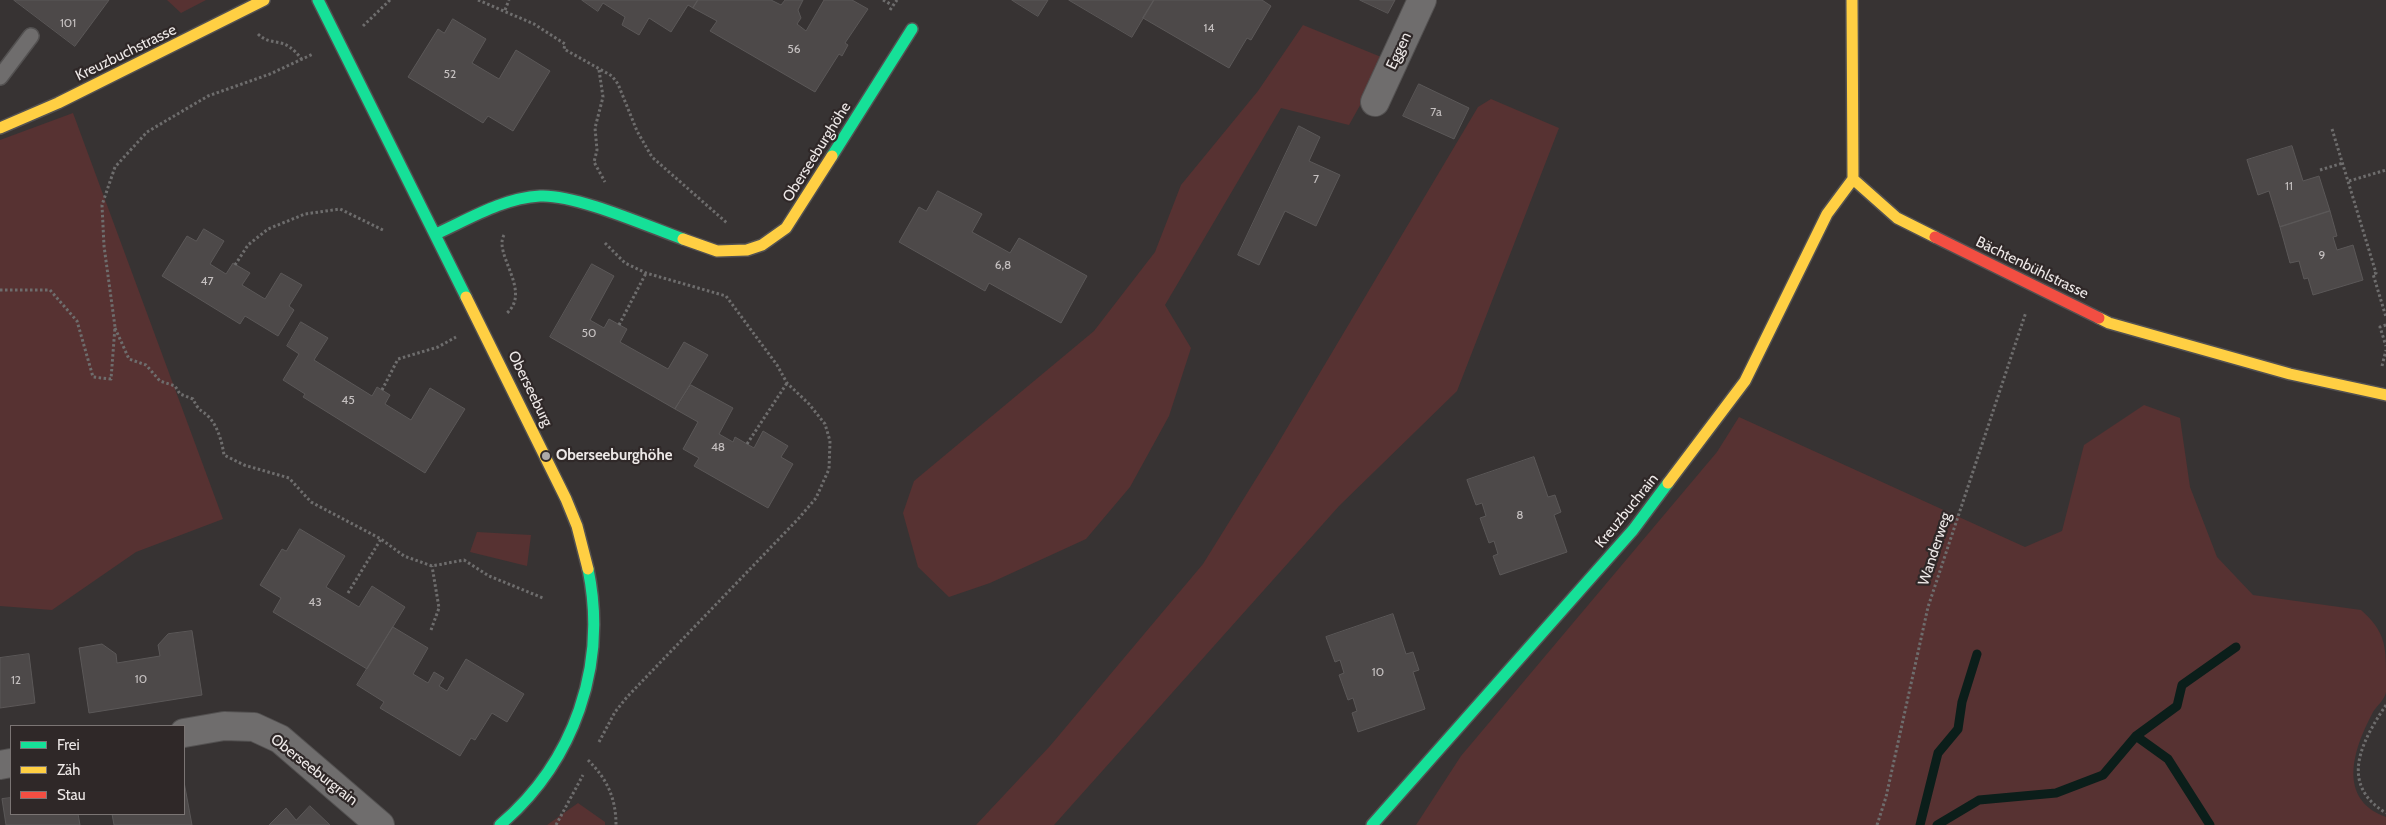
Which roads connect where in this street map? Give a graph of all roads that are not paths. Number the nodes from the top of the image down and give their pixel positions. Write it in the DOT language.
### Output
graph roads {
  1 [pos="264,0"];
  2 [pos="318,0"];
  3 [pos="1422,0"];
  4 [pos="1852,0"];
  5 [pos="912,30"];
  6 [pos="32,36"];
  7 [pos="0,77"];
  8 [pos="1375,102"];
  9 [pos="0,128"];
  10 [pos="1854,179"];
  11 [pos="436,234"];
  12 [pos="2386,395"];
  13 [pos="185,733"];
  14 [pos="380,825"];
  15 [pos="500,825"];
  16 [pos="1372,825"];
  1 -- 9 [label="street, Kreuzbuchstrasse"];
  2 -- 11 [label="street, Oberseeburg"];
  3 -- 8 [label="street, Eggen"];
  4 -- 10 [label="street"];
  5 -- 11 [label="street, Oberseeburghöhe"];
  6 -- 7 [label="lane"];
  10 -- 12 [label="street, Bächtenbühlstrasse"];
  10 -- 16 [label="street, Kreuzbuchrain"];
  11 -- 15 [label="street, Oberseeburg"];
  13 -- 14 [label="street, Oberseeburgrain"];
}
